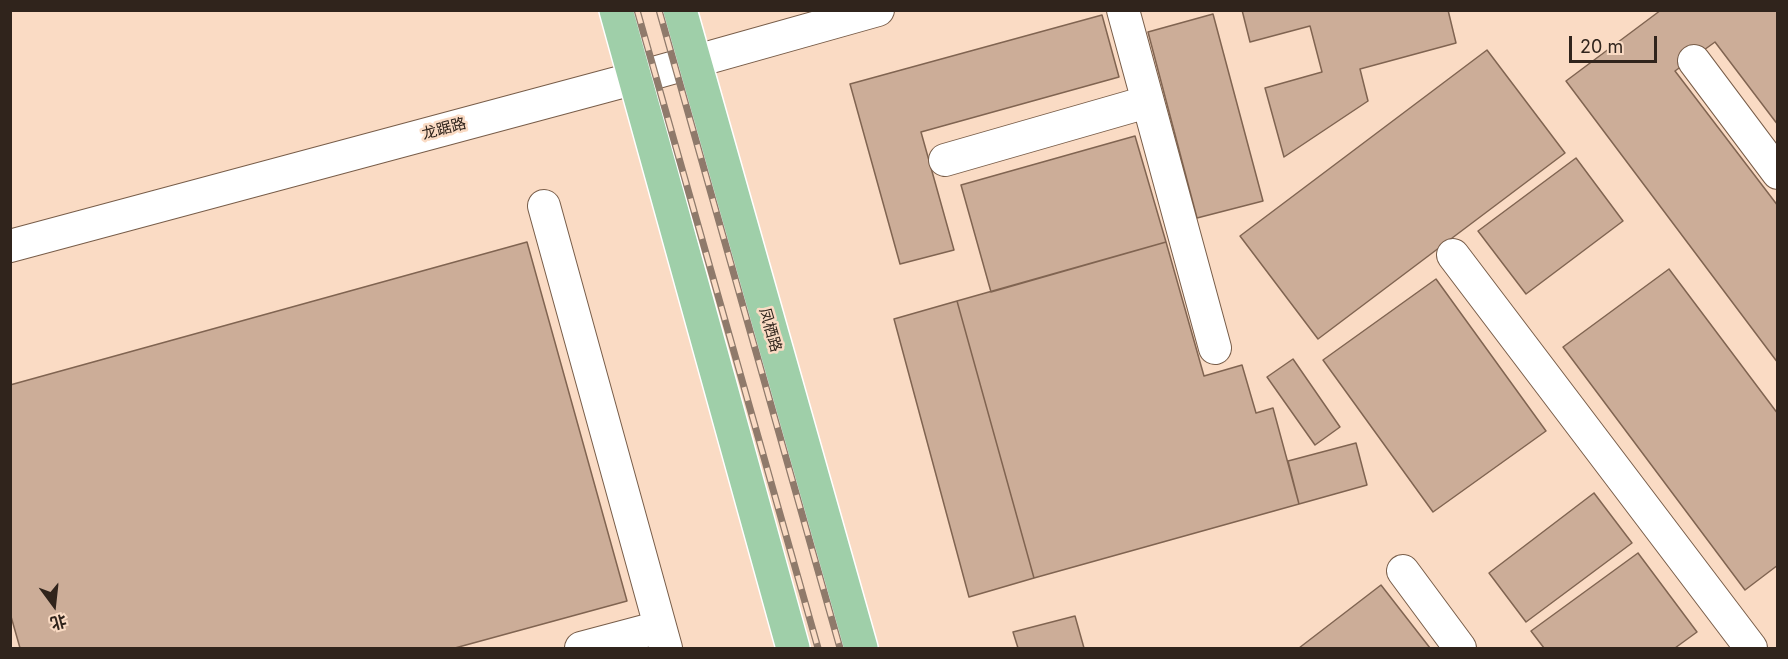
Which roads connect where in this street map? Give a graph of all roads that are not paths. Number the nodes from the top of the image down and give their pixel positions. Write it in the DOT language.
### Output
graph roads {
  1 [pos="616,10"];
  2 [pos="680,10"];
  3 [pos="878,10"];
  4 [pos="1123,10"];
  5 [pos="1694,61"];
  6 [pos="694,62"];
  7 [pos="636,78"];
  8 [pos="1148,102"];
  9 [pos="945,160"];
  10 [pos="1778,173"];
  11 [pos="544,206"];
  12 [pos="10,246"];
  13 [pos="1453,255"];
  14 [pos="1215,348"];
  15 [pos="1403,571"];
  16 [pos="663,638"];
  17 [pos="581,648"];
  18 [pos="793,648"];
  19 [pos="861,648"];
  20 [pos="1460,648"];
  21 [pos="1751,648"];
  1 -- 7 [label="main road"];
  2 -- 6 [label="main road, 凤栖路"];
  3 -- 6 [label="street, 龙踞路"];
  4 -- 8 [label="street"];
  5 -- 10 [label="street"];
  6 -- 7 [label="street, 龙踞路"];
  6 -- 19 [label="main road, 凤栖路"];
  7 -- 12 [label="street, 龙踞路"];
  7 -- 18 [label="main road"];
  8 -- 9 [label="street"];
  8 -- 14 [label="street"];
  11 -- 16 [label="street"];
  13 -- 21 [label="street"];
  15 -- 20 [label="street"];
  16 -- 17 [label="street"];
}
